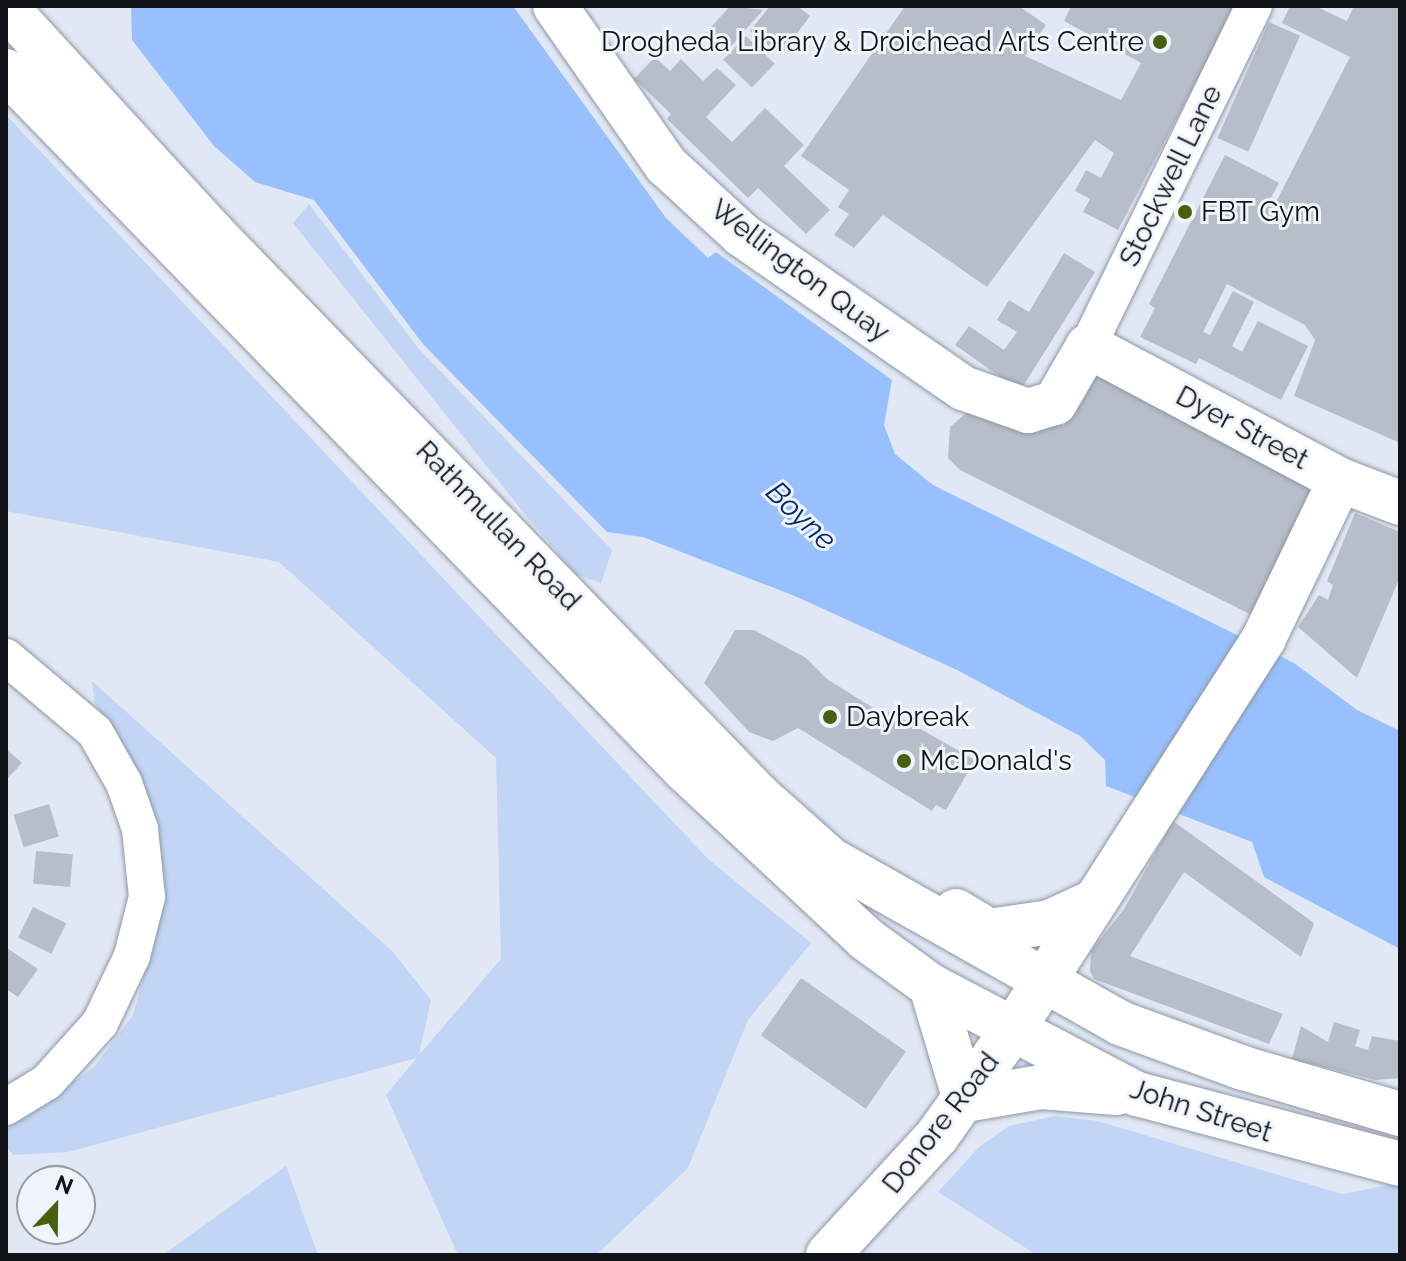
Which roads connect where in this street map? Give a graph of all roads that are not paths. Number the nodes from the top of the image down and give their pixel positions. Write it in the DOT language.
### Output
graph roads {
  1 [pos="555,6"];
  2 [pos="1254,6"];
  3 [pos="6,7"];
  4 [pos="6,71"];
  5 [pos="1088,346"];
  6 [pos="1340,480"];
  7 [pos="1400,503"];
  8 [pos="6,657"];
  9 [pos="831,860"];
  10 [pos="1093,902"];
  11 [pos="1041,982"];
  12 [pos="931,986"];
  13 [pos="1012,1031"];
  14 [pos="1137,1094"];
  15 [pos="965,1100"];
  16 [pos="6,1107"];
  17 [pos="1400,1114"];
  18 [pos="1400,1164"];
  19 [pos="828,1255"];
  1 -- 5 [label="main road, Wellington Quay"];
  2 -- 5 [label="street, Stockwell Lane"];
  3 -- 9 [label="main road, Rathmullan Road"];
  4 -- 12 [label="main road, Rathmullan Road"];
  5 -- 6 [label="main road, Dyer Street"];
  6 -- 7 [label="main road, Dyer Street"];
  6 -- 10 [label="main road, Donore Road"];
  8 -- 16 [label="street"];
  9 -- 10 [label="main road"];
  9 -- 11 [label="main road, Rathmullan Road"];
  10 -- 11 [label="main road, Donore Road"];
  11 -- 13 [label="main road, Donore Road"];
  11 -- 17 [label="main road, John Street"];
  12 -- 13 [label="main road, Rathmullan Road"];
  12 -- 15 [label="main road"];
  13 -- 14 [label="main road, John Street"];
  13 -- 15 [label="main road, Donore Road"];
  14 -- 15 [label="main road"];
  14 -- 18 [label="main road, John Street"];
  15 -- 19 [label="main road, Donore Road"];
}
